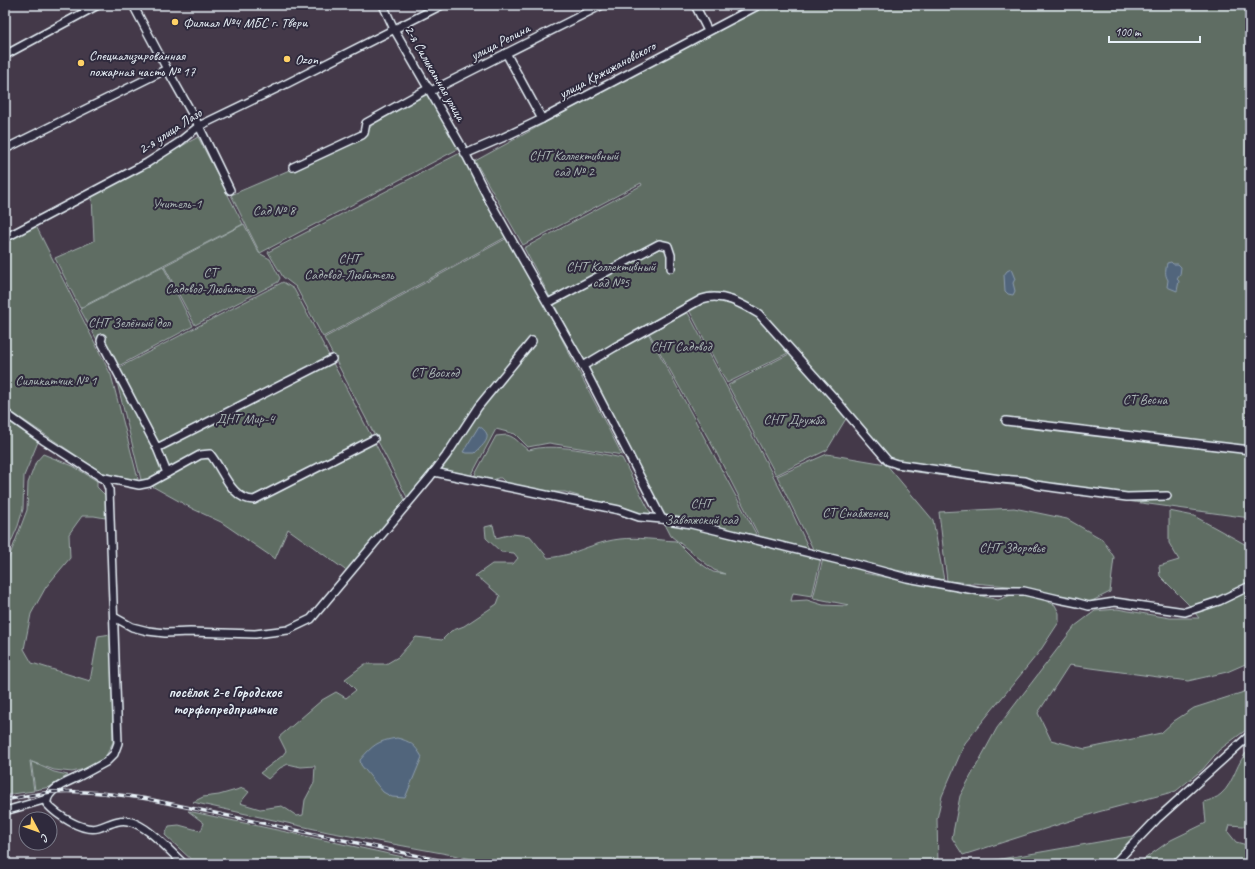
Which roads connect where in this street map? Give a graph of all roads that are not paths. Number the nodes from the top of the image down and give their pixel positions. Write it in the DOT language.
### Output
graph roads {
  1 [pos="98,5"];
  2 [pos="133,5"];
  3 [pos="383,5"];
  4 [pos="442,5"];
  5 [pos="602,5"];
  6 [pos="695,5"];
  7 [pos="759,5"];
  8 [pos="394,29"];
  9 [pos="708,31"];
  10 [pos="506,54"];
  11 [pos="5,55"];
  12 [pos="167,69"];
  13 [pos="430,90"];
  14 [pos="542,118"];
  15 [pos="199,126"];
  16 [pos="5,149"];
  17 [pos="465,154"];
  18 [pos="293,167"];
  19 [pos="230,190"];
  20 [pos="5,238"];
  21 [pos="671,268"];
  22 [pos="548,303"];
  23 [pos="102,338"];
  24 [pos="532,341"];
  25 [pos="332,359"];
  26 [pos="583,366"];
  27 [pos="5,413"];
  28 [pos="1006,421"];
  29 [pos="374,439"];
  30 [pos="157,448"];
  31 [pos="1250,450"];
  32 [pos="434,472"];
  33 [pos="168,473"];
  34 [pos="100,477"];
  35 [pos="1167,496"];
  36 [pos="662,519"];
  37 [pos="1250,586"];
  38 [pos="114,617"];
  39 [pos="1250,735"];
  40 [pos="47,799"];
  41 [pos="5,812"];
  42 [pos="184,864"];
  43 [pos="1114,864"];
  1 -- 11 [label="street"];
  2 -- 12 [label="street"];
  3 -- 8 [label="street, 2-я Силикатная улица"];
  4 -- 8 [label="street, 2-я улица Лазо"];
  5 -- 10 [label="street, улица Репина"];
  6 -- 9 [label="street"];
  7 -- 9 [label="street, улица Кржижановского"];
  8 -- 13 [label="street, 2-я Силикатная улица"];
  8 -- 15 [label="street, 2-я улица Лазо"];
  9 -- 14 [label="street, улица Кржижановского"];
  10 -- 13 [label="street, улица Репина"];
  10 -- 14 [label="street"];
  12 -- 15 [label="street"];
  12 -- 16 [label="street"];
  13 -- 17 [label="street, 2-я Силикатная улица"];
  13 -- 18 [label="street, улица Репина"];
  14 -- 17 [label="street, улица Кржижановского"];
  15 -- 19 [label="street"];
  15 -- 20 [label="street, 2-я улица Лазо"];
  17 -- 22 [label="street, 2-я Силикатная улица"];
  21 -- 22 [label="street"];
  22 -- 26 [label="street, 2-я Силикатная улица"];
  23 -- 30 [label="street"];
  24 -- 32 [label="street"];
  25 -- 30 [label="street"];
  26 -- 35 [label="street"];
  26 -- 36 [label="street, 2-я Силикатная улица"];
  27 -- 34 [label="street"];
  28 -- 31 [label="street"];
  29 -- 33 [label="street"];
  30 -- 33 [label="street"];
  32 -- 36 [label="street"];
  32 -- 38 [label="street"];
  33 -- 34 [label="street"];
  34 -- 38 [label="street"];
  36 -- 37 [label="street"];
  38 -- 40 [label="street"];
  39 -- 43 [label="street"];
  40 -- 41 [label="street"];
  40 -- 42 [label="street"];
}
